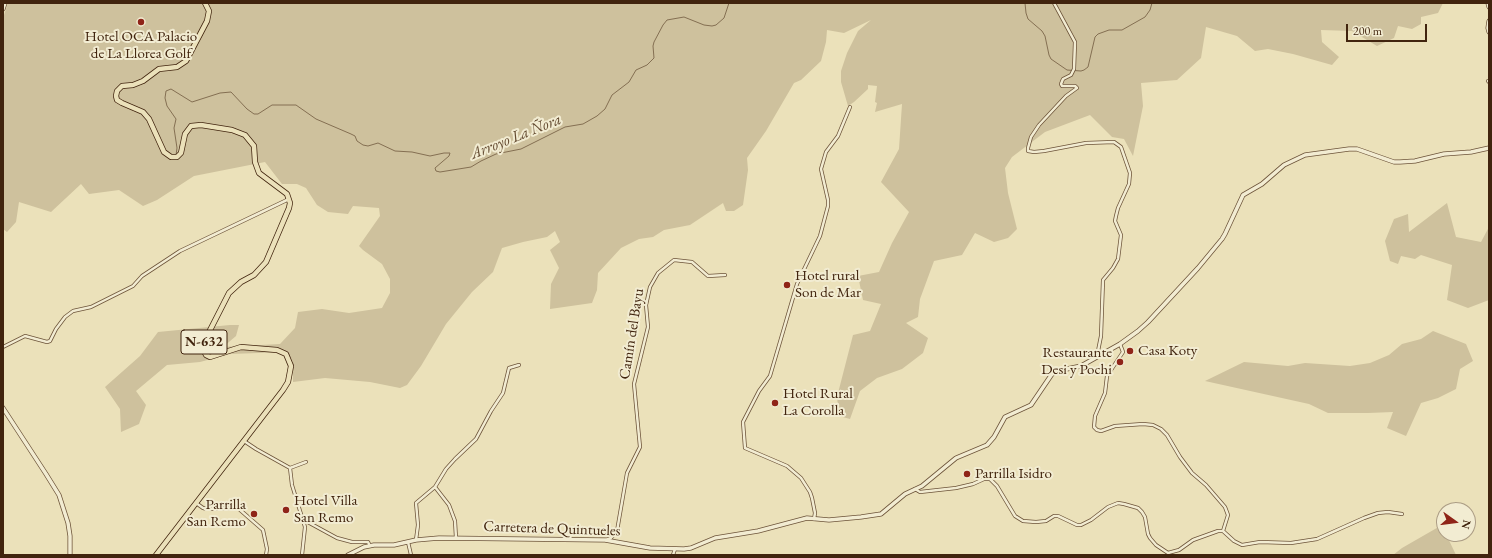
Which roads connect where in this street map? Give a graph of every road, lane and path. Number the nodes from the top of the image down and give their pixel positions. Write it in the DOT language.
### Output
graph roads {
  1 [pos="5,3"];
  2 [pos="205,3"];
  3 [pos="1054,3"];
  4 [pos="1488,3"];
  5 [pos="1489,7"];
  6 [pos="3,9"];
  7 [pos="1489,20"];
  8 [pos="1489,32"];
  9 [pos="850,107"];
  10 [pos="1489,148"];
  11 [pos="289,199"];
  12 [pos="725,275"];
  13 [pos="1120,344"];
  14 [pos="3,347"];
  15 [pos="1098,356"];
  16 [pos="519,365"];
  17 [pos="3,408"];
  18 [pos="244,441"];
  19 [pos="306,462"];
  20 [pos="290,468"];
  21 [pos="435,488"];
  22 [pos="915,489"];
  23 [pos="196,503"];
  24 [pos="1402,514"];
  25 [pos="303,519"];
  26 [pos="814,519"];
  27 [pos="1223,531"];
  28 [pos="456,538"];
  29 [pos="416,540"];
  30 [pos="605,540"];
  31 [pos="408,542"];
  32 [pos="370,546"];
  33 [pos="676,548"];
  34 [pos="70,555"];
  35 [pos="156,555"];
  36 [pos="266,555"];
  37 [pos="302,555"];
  38 [pos="348,555"];
  39 [pos="411,555"];
  40 [pos="673,555"];
  1 -- 6 [label="street"];
  2 -- 11 [label="highway"];
  3 -- 15 [label="street"];
  4 -- 5 [label="street"];
  7 -- 8 [label="street"];
  9 -- 26 [label="street"];
  10 -- 13 [label="street, Carretera de Quintueles"];
  11 -- 14 [label="street"];
  11 -- 18 [label="highway, N-632"];
  12 -- 30 [label="street, Camín del Bayu"];
  13 -- 15 [label="street, Carretera de Quintueles"];
  13 -- 27 [label="street"];
  15 -- 22 [label="street, Carretera de Quintueles"];
  16 -- 21 [label="street"];
  17 -- 34 [label="street"];
  18 -- 20 [label="street"];
  18 -- 23 [label="highway, N-632"];
  19 -- 20 [label="street"];
  20 -- 25 [label="street"];
  21 -- 28 [label="street"];
  21 -- 29 [label="street"];
  22 -- 26 [label="street, Carretera de Quintueles"];
  22 -- 27 [label="street"];
  23 -- 35 [label="highway, N-632"];
  23 -- 36 [label="street"];
  24 -- 27 [label="street"];
  25 -- 32 [label="street"];
  25 -- 37 [label="street"];
  26 -- 33 [label="street, Carretera de Quintueles"];
  28 -- 29 [label="street, Carretera de Quintueles"];
  28 -- 30 [label="street, Carretera de Quintueles"];
  29 -- 31 [label="street, Carretera de Quintueles"];
  30 -- 33 [label="street, Carretera de Quintueles"];
  31 -- 32 [label="street, Carretera de Quintueles"];
  31 -- 39 [label="street"];
  32 -- 38 [label="street, Carretera de Quintueles"];
  33 -- 40 [label="street"];
}
